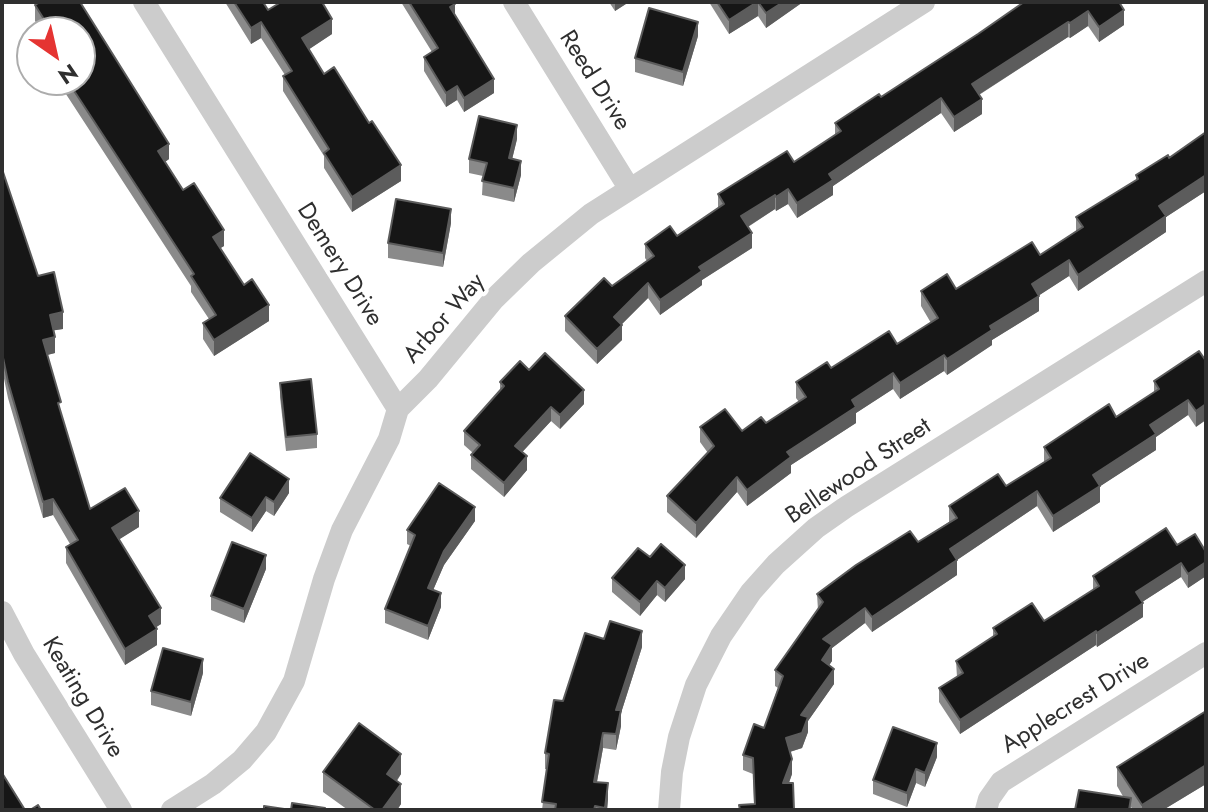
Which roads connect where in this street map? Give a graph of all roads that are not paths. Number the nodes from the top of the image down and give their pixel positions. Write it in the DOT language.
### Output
graph roads {
  1 [pos="144,2"];
  2 [pos="514,2"];
  3 [pos="924,2"];
  4 [pos="629,188"];
  5 [pos="1206,281"];
  6 [pos="398,409"];
  7 [pos="2,612"];
  8 [pos="1206,653"];
  9 [pos="121,810"];
  10 [pos="172,810"];
  11 [pos="669,810"];
  12 [pos="986,810"];
  1 -- 6 [label="street, Demery Drive"];
  2 -- 4 [label="street, Reed Drive"];
  3 -- 4 [label="street, Arbor Way"];
  4 -- 6 [label="street, Arbor Way"];
  5 -- 11 [label="street, Bellewood Street"];
  6 -- 10 [label="street, Arbor Way"];
  7 -- 9 [label="street, Keating Drive"];
  8 -- 12 [label="street, Applecrest Drive"];
}
